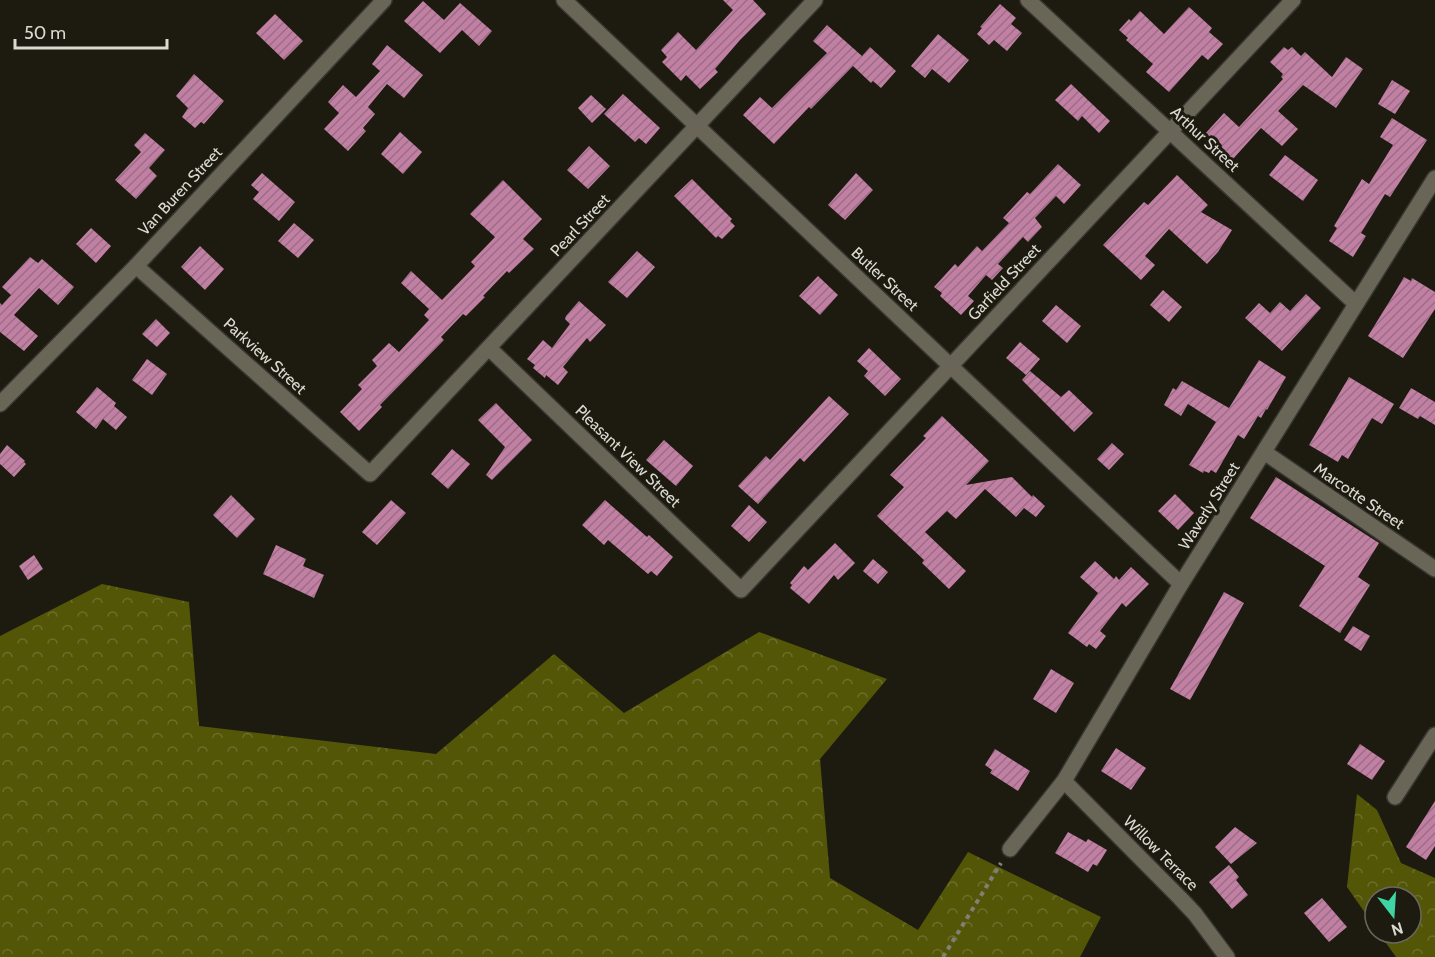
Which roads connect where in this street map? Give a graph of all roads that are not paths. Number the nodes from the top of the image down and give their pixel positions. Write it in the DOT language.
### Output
graph roads {
  1 [pos="384,0"];
  2 [pos="564,0"];
  3 [pos="815,0"];
  4 [pos="1028,0"];
  5 [pos="1293,0"];
  6 [pos="1045,6"];
  7 [pos="697,126"];
  8 [pos="1171,131"];
  9 [pos="1435,178"];
  10 [pos="136,266"];
  11 [pos="1356,304"];
  12 [pos="489,348"];
  13 [pos="951,366"];
  14 [pos="0,404"];
  15 [pos="1264,452"];
  16 [pos="370,474"];
  17 [pos="1435,569"];
  18 [pos="1181,584"];
  19 [pos="741,590"];
  20 [pos="1435,735"];
  21 [pos="1064,781"];
  22 [pos="1395,797"];
  23 [pos="1010,849"];
  24 [pos="1227,957"];
  1 -- 10 [label="street, Van Buren Street"];
  2 -- 7 [label="street, Butler Street"];
  3 -- 7 [label="street, Pearl Street"];
  4 -- 6 [label="street, Arthur Street"];
  5 -- 8 [label="street, Garfield Street"];
  6 -- 8 [label="street, Arthur Street"];
  7 -- 12 [label="street, Pearl Street"];
  7 -- 13 [label="street, Butler Street"];
  8 -- 11 [label="street, Arthur Street"];
  8 -- 13 [label="street, Garfield Street"];
  9 -- 11 [label="street, Waverly Street"];
  10 -- 14 [label="street, Van Buren Street"];
  10 -- 16 [label="street, Parkview Street"];
  11 -- 15 [label="street, Waverly Street"];
  12 -- 16 [label="street, Pearl Street"];
  12 -- 19 [label="street, Pleasant View Street"];
  13 -- 18 [label="street, Butler Street"];
  13 -- 19 [label="street, Garfield Street"];
  15 -- 17 [label="street, Marcotte Street"];
  15 -- 18 [label="street, Waverly Street"];
  18 -- 21 [label="street, Waverly Street"];
  20 -- 22 [label="street"];
  21 -- 23 [label="street, Waverly Street"];
  21 -- 24 [label="street, Willow Terrace"];
}
